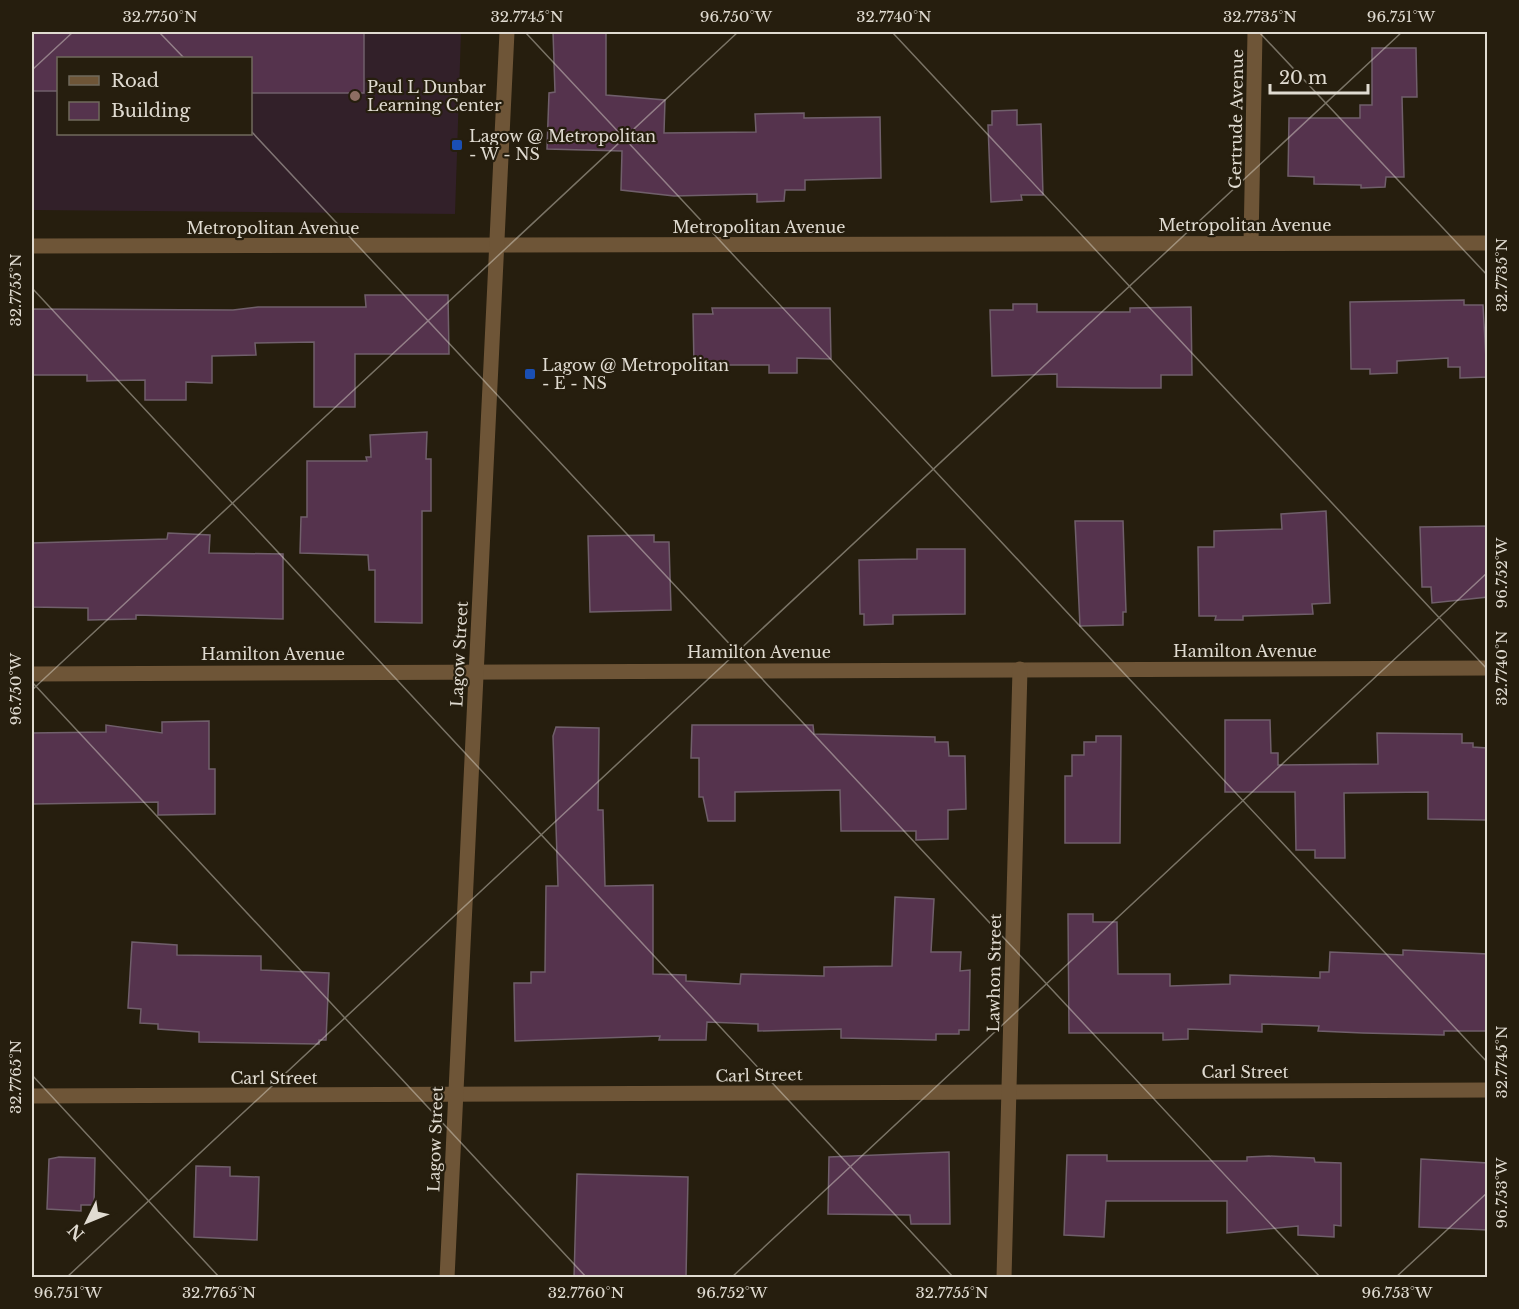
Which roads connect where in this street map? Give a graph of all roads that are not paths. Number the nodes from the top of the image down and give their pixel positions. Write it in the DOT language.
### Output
graph roads {
  1 [pos="507,32"];
  2 [pos="1255,32"];
  3 [pos="1251,243"];
  4 [pos="1488,243"];
  5 [pos="32,246"];
  6 [pos="497,246"];
  7 [pos="1488,668"];
  8 [pos="1020,669"];
  9 [pos="476,671"];
  10 [pos="32,674"];
  11 [pos="1009,1090"];
  12 [pos="1488,1090"];
  13 [pos="32,1096"];
  14 [pos="455,1096"];
  15 [pos="447,1278"];
  16 [pos="1004,1278"];
  1 -- 6 [label="street, Lagow Street"];
  2 -- 3 [label="street, Gertrude Avenue"];
  3 -- 4 [label="street, Metropolitan Avenue"];
  3 -- 6 [label="street, Metropolitan Avenue"];
  5 -- 6 [label="street, Metropolitan Avenue"];
  6 -- 9 [label="street, Lagow Street"];
  7 -- 8 [label="street, Hamilton Avenue"];
  8 -- 9 [label="street, Hamilton Avenue"];
  8 -- 11 [label="street, Lawhon Street"];
  9 -- 10 [label="street, Hamilton Avenue"];
  9 -- 14 [label="street, Lagow Street"];
  11 -- 12 [label="street, Carl Street"];
  11 -- 14 [label="street, Carl Street"];
  11 -- 16 [label="street, Lawhon Street"];
  13 -- 14 [label="street, Carl Street"];
  14 -- 15 [label="street, Lagow Street"];
}
